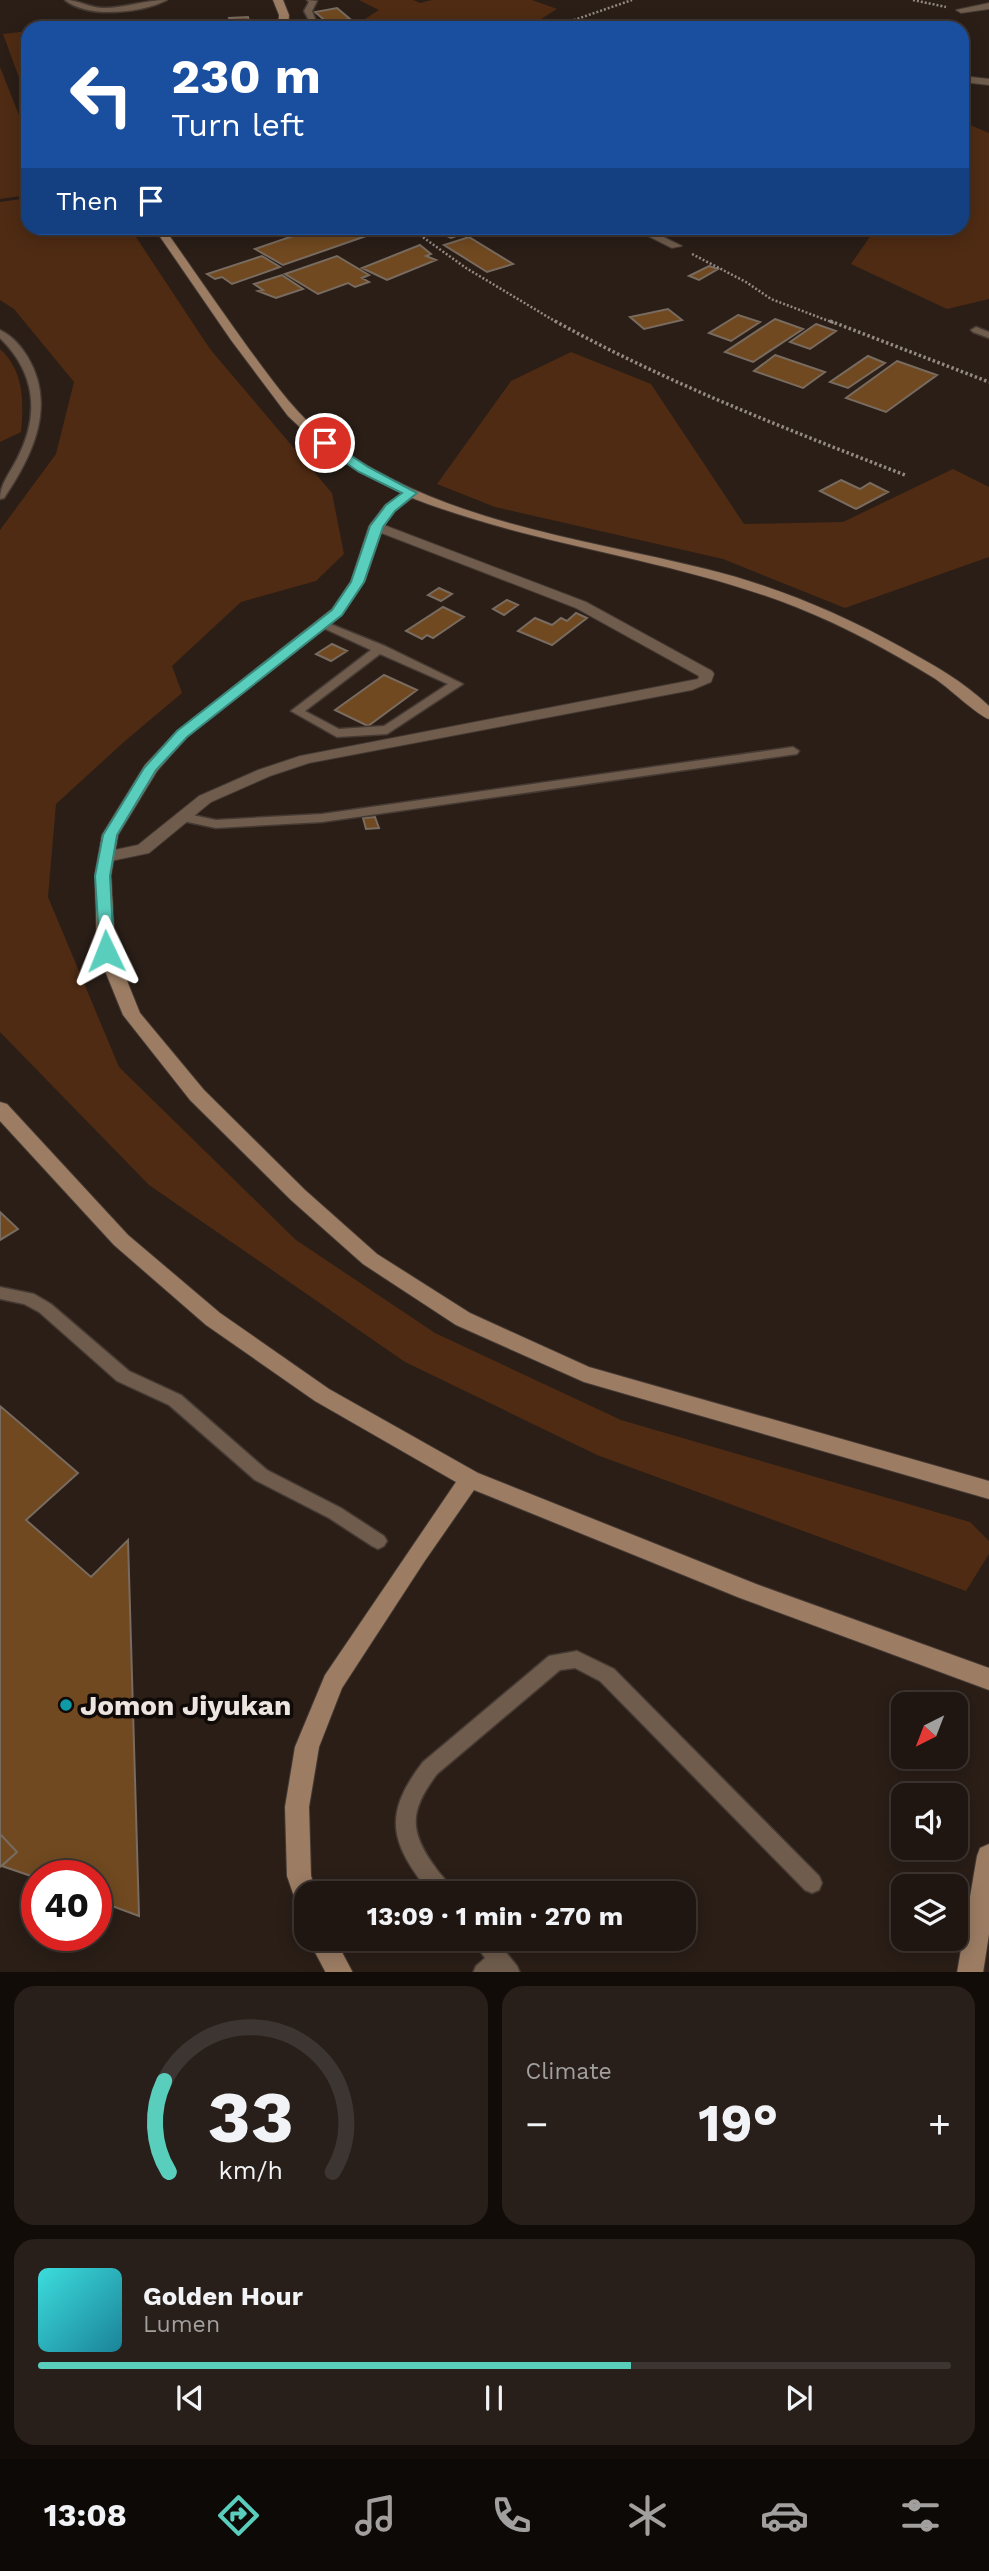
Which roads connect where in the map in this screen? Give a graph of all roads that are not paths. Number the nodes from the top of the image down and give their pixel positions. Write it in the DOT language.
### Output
graph roads {
  1 [pos="69,0"];
  2 [pos="163,0"];
  3 [pos="278,0"];
  4 [pos="311,0"];
  5 [pos="989,6"];
  6 [pos="961,10"];
  7 [pos="284,21"];
  8 [pos="314,21"];
  9 [pos="969,80"];
  10 [pos="989,82"];
  11 [pos="164,235"];
  12 [pos="652,235"];
  13 [pos="676,246"];
  14 [pos="976,330"];
  15 [pos="0,334"];
  16 [pos="989,335"];
  17 [pos="411,493"];
  18 [pos="0,496"];
  19 [pos="376,526"];
  20 [pos="323,624"];
  21 [pos="381,648"];
  22 [pos="989,714"];
  23 [pos="793,751"];
  24 [pos="183,817"];
  25 [pos="106,858"];
  26 [pos="0,1109"];
  27 [pos="0,1293"];
  28 [pos="470,1479"];
  29 [pos="989,1490"];
  30 [pos="377,1541"];
  31 [pos="989,1679"];
  32 [pos="989,1856"];
  33 [pos="301,1881"];
  34 [pos="433,1881"];
  35 [pos="812,1883"];
  36 [pos="328,1951"];
  37 [pos="492,1951"];
  38 [pos="505,1966"];
  39 [pos="340,1972"];
  40 [pos="483,1972"];
  41 [pos="970,1972"];
  1 -- 2 [label="lane"];
  3 -- 7 [label="street"];
  4 -- 8 [label="lane"];
  5 -- 6 [label="street"];
  9 -- 10 [label="street"];
  11 -- 17 [label="street"];
  12 -- 13 [label="street"];
  14 -- 16 [label="lane"];
  15 -- 18 [label="lane"];
  17 -- 19 [label="street"];
  17 -- 22 [label="street"];
  19 -- 20 [label="street"];
  19 -- 24 [label="street"];
  20 -- 21 [label="lane"];
  20 -- 25 [label="street"];
  21 -- 21 [label="lane"];
  23 -- 24 [label="lane"];
  24 -- 25 [label="street"];
  25 -- 29 [label="street"];
  26 -- 28 [label="street"];
  27 -- 30 [label="lane"];
  28 -- 31 [label="street"];
  28 -- 33 [label="street"];
  32 -- 41 [label="street"];
  34 -- 35 [label="lane"];
  36 -- 39 [label="street"];
  37 -- 38 [label="lane"];
  38 -- 40 [label="lane"];
}
